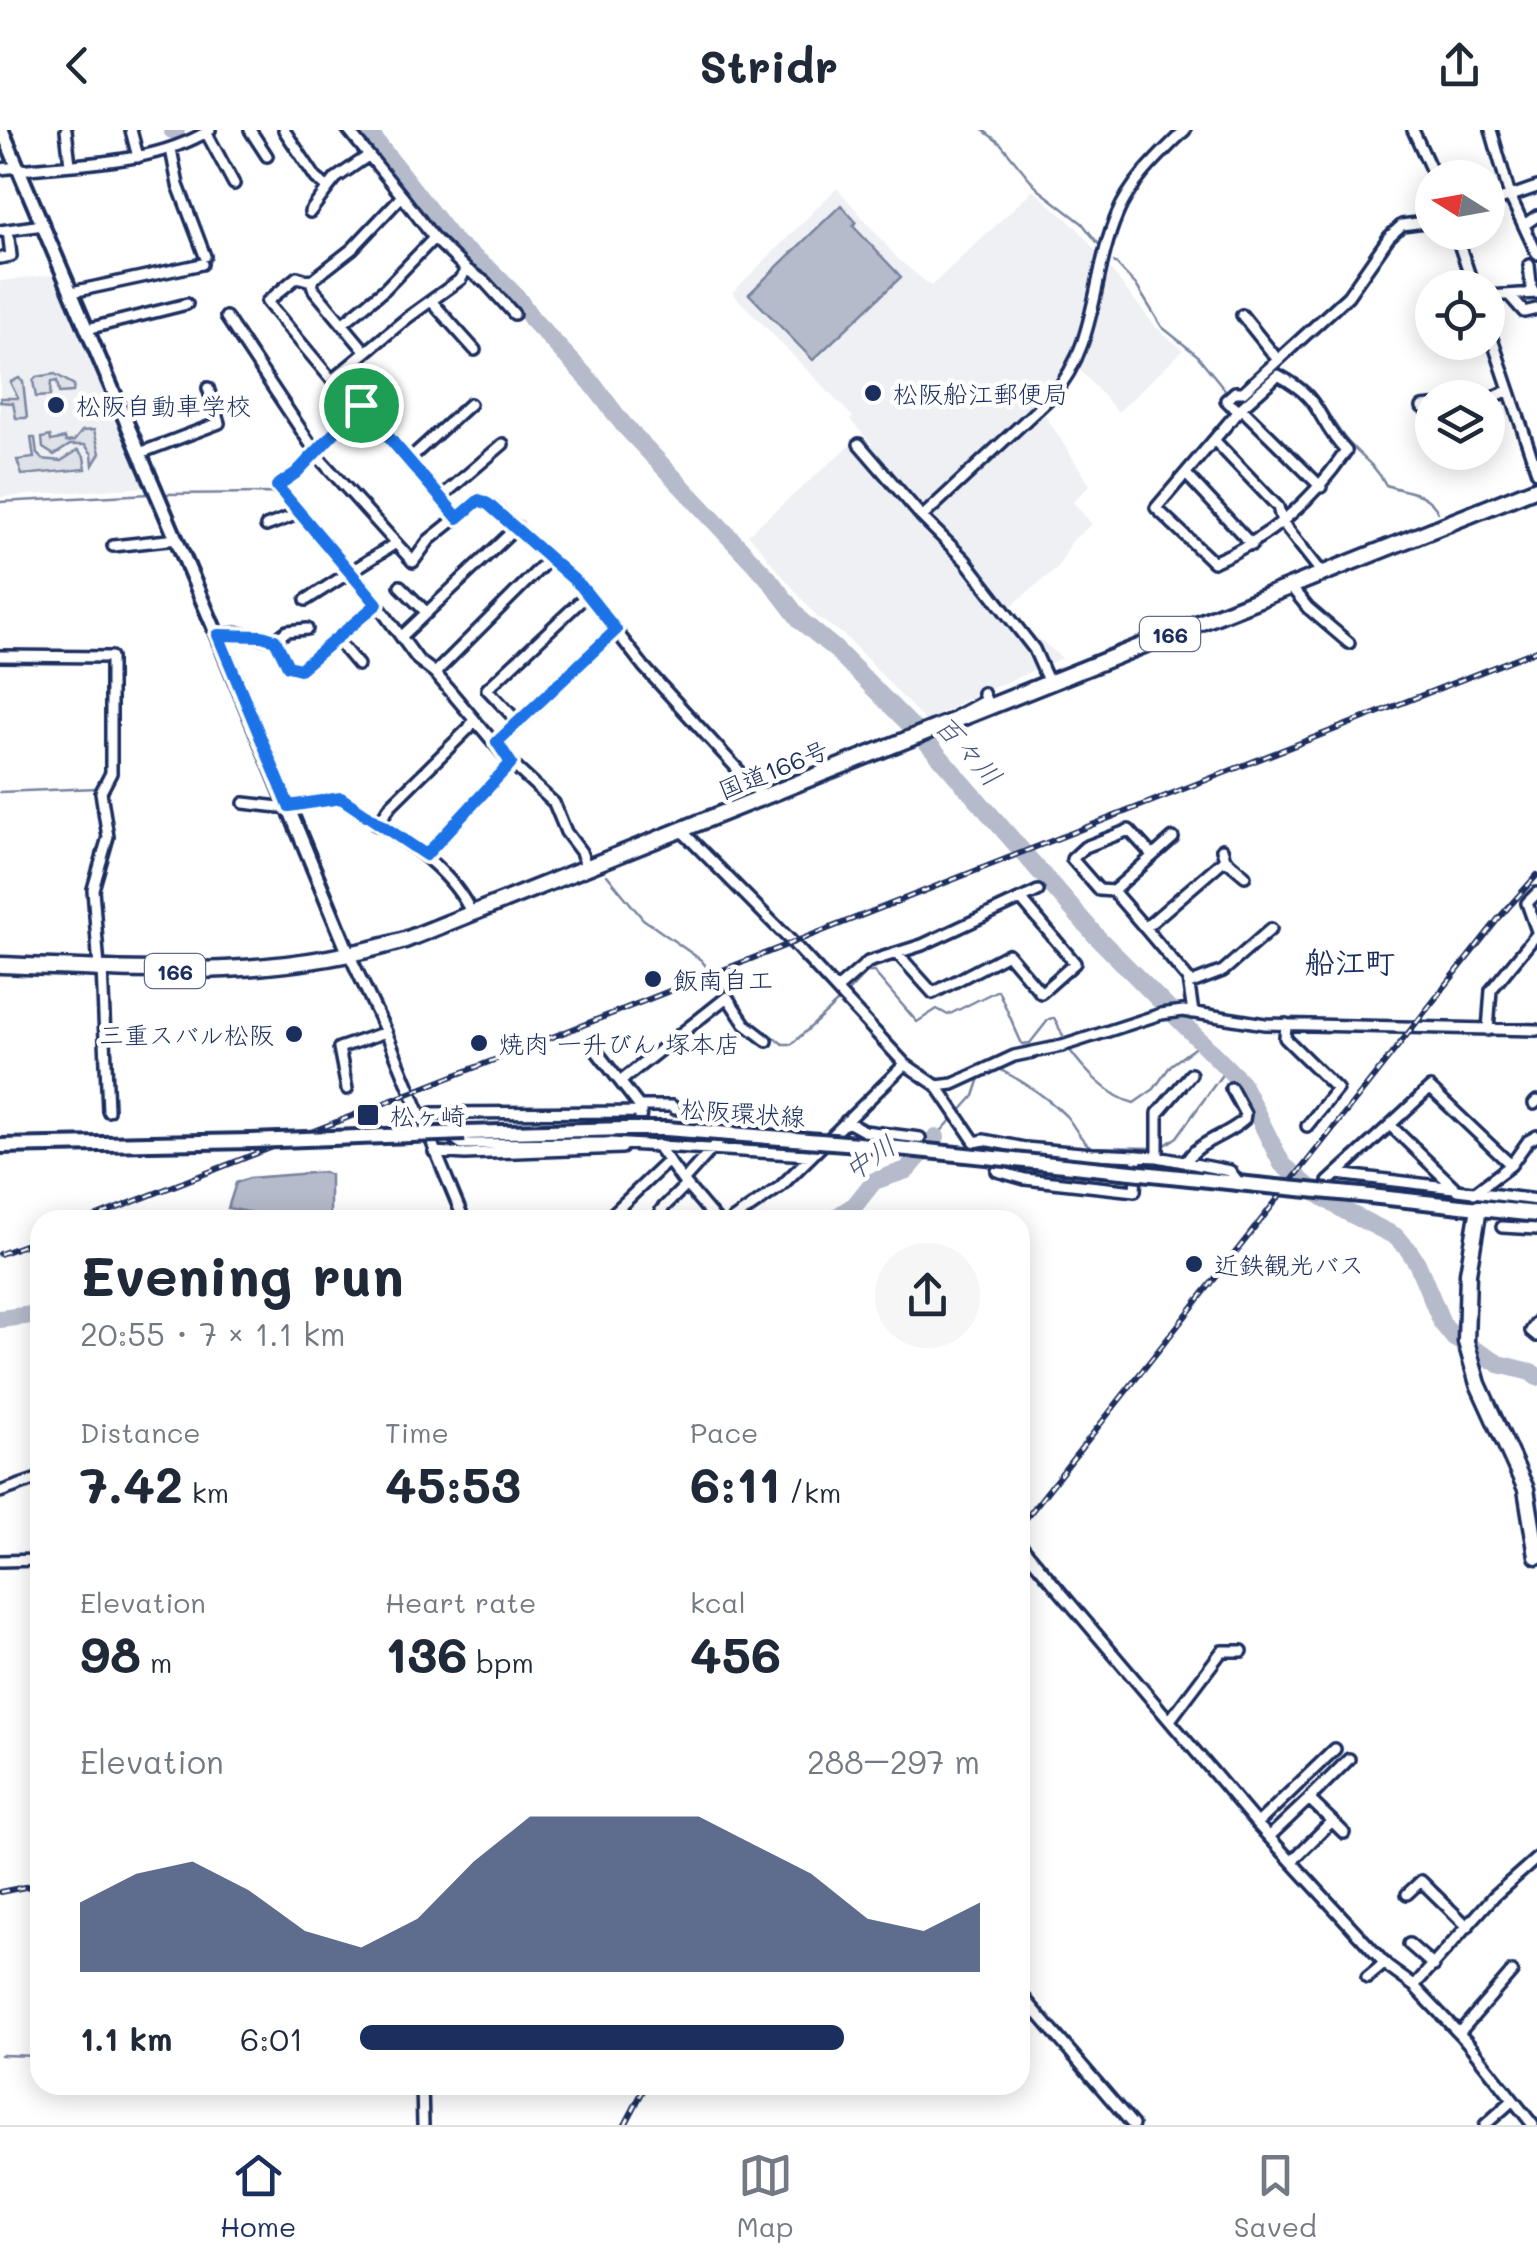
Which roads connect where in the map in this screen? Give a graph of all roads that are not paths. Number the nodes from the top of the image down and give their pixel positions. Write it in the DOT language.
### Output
graph roads {
  1 [pos="2,130"];
  2 [pos="66,130"];
  3 [pos="132,130"];
  4 [pos="250,130"];
  5 [pos="284,130"];
  6 [pos="348,130"];
  7 [pos="1185,130"];
  8 [pos="1413,130"];
  9 [pos="1491,130"];
  10 [pos="208,131"];
  11 [pos="171,150"];
  12 [pos="266,156"];
  13 [pos="368,156"];
  14 [pos="138,157"];
  15 [pos="1427,160"];
  16 [pos="70,164"];
  17 [pos="18,168"];
  18 [pos="0,169"];
  19 [pos="234,184"];
  20 [pos="1537,186"];
  21 [pos="328,188"];
  22 [pos="402,196"];
  23 [pos="1510,196"];
  24 [pos="1505,198"];
  25 [pos="310,212"];
  26 [pos="1537,216"];
  27 [pos="1415,223"];
  28 [pos="43,225"];
  29 [pos="1524,225"];
  30 [pos="4,230"];
  31 [pos="434,238"];
  32 [pos="1537,254"];
  33 [pos="0,258"];
  34 [pos="1529,265"];
  35 [pos="466,269"];
  36 [pos="311,281"];
  37 [pos="72,292"];
  38 [pos="1535,293"];
  39 [pos="1505,295"];
  40 [pos="1509,295"];
  41 [pos="432,302"];
  42 [pos="187,304"];
  43 [pos="1537,309"];
  44 [pos="514,314"];
  45 [pos="1242,314"];
  46 [pos="226,317"];
  47 [pos="342,324"];
  48 [pos="88,329"];
  49 [pos="475,350"];
  50 [pos="365,351"];
  51 [pos="1278,360"];
  52 [pos="1499,360"];
  53 [pos="332,380"];
  54 [pos="208,388"];
  55 [pos="1509,390"];
  56 [pos="1505,392"];
  57 [pos="470,404"];
  58 [pos="361,405"];
  59 [pos="1241,408"];
  60 [pos="1216,441"];
  61 [pos="503,444"];
  62 [pos="859,444"];
  63 [pos="315,452"];
  64 [pos="140,453"];
  65 [pos="408,460"];
  66 [pos="1537,472"];
  67 [pos="1186,474"];
  68 [pos="1321,487"];
  69 [pos="1537,488"];
  70 [pos="440,498"];
  71 [pos="295,513"];
  72 [pos="922,517"];
  73 [pos="458,518"];
  74 [pos="1282,522"];
  75 [pos="266,526"];
  76 [pos="516,527"];
  77 [pos="176,539"];
  78 [pos="396,542"];
  79 [pos="1252,545"];
  80 [pos="112,546"];
  81 [pos="548,560"];
  82 [pos="1322,573"];
  83 [pos="346,575"];
  84 [pos="400,586"];
  85 [pos="1291,586"];
  86 [pos="588,594"];
  87 [pos="306,600"];
  88 [pos="377,604"];
  89 [pos="427,613"];
  90 [pos="307,628"];
  91 [pos="616,630"];
  92 [pos="218,635"];
  93 [pos="401,637"];
  94 [pos="336,639"];
  95 [pos="275,640"];
  96 [pos="1349,643"];
  97 [pos="0,656"];
  98 [pos="358,664"];
  99 [pos="435,673"];
  100 [pos="1049,682"];
  101 [pos="983,693"];
  102 [pos="474,719"];
  103 [pos="518,722"];
  104 [pos="946,725"];
  105 [pos="498,741"];
  106 [pos="511,763"];
  107 [pos="763,797"];
  108 [pos="244,803"];
  109 [pos="289,806"];
  110 [pos="377,824"];
  111 [pos="680,830"];
  112 [pos="1174,838"];
  113 [pos="426,855"];
  114 [pos="1152,855"];
  115 [pos="587,868"];
  116 [pos="1245,876"];
  117 [pos="1038,891"];
  118 [pos="1113,891"];
  119 [pos="1537,892"];
  120 [pos="1021,899"];
  121 [pos="472,914"];
  122 [pos="1145,928"];
  123 [pos="1271,929"];
  124 [pos="1537,932"];
  125 [pos="898,953"];
  126 [pos="349,954"];
  127 [pos="0,965"];
  128 [pos="101,968"];
  129 [pos="1189,984"];
  130 [pos="718,985"];
  131 [pos="841,994"];
  132 [pos="728,997"];
  133 [pos="1193,1013"];
  134 [pos="1286,1024"];
  135 [pos="1488,1030"];
  136 [pos="1537,1030"];
  137 [pos="386,1032"];
  138 [pos="766,1041"];
  139 [pos="594,1048"];
  140 [pos="906,1064"];
  141 [pos="1191,1074"];
  142 [pos="621,1081"];
  143 [pos="937,1086"];
  144 [pos="1231,1088"];
  145 [pos="347,1089"];
  146 [pos="640,1109"];
  147 [pos="675,1109"];
  148 [pos="108,1111"];
  149 [pos="421,1118"];
  150 [pos="846,1121"];
  151 [pos="1306,1126"];
  152 [pos="1391,1126"];
  153 [pos="446,1133"];
  154 [pos="1537,1136"];
  155 [pos="920,1138"];
  156 [pos="636,1144"];
  157 [pos="716,1144"];
  158 [pos="657,1145"];
  159 [pos="0,1146"];
  160 [pos="1158,1151"];
  161 [pos="434,1152"];
  162 [pos="810,1155"];
  163 [pos="1137,1156"];
  164 [pos="668,1161"];
  165 [pos="1186,1162"];
  166 [pos="1511,1165"];
  167 [pos="997,1171"];
  168 [pos="1338,1174"];
  169 [pos="1328,1182"];
  170 [pos="684,1183"];
  171 [pos="1239,1183"];
  172 [pos="1455,1188"];
  173 [pos="1474,1193"];
  174 [pos="1537,1200"];
  175 [pos="1479,1208"];
  176 [pos="460,1210"];
  177 [pos="617,1210"];
  178 [pos="660,1210"];
  179 [pos="707,1210"];
  180 [pos="747,1210"];
  181 [pos="1537,1214"];
  182 [pos="1502,1226"];
  183 [pos="1537,1229"];
  184 [pos="1537,1322"];
  185 [pos="1537,1336"];
  186 [pos="30,1482"];
  187 [pos="0,1492"];
  188 [pos="1030,1556"];
  189 [pos="1537,1556"];
  190 [pos="30,1560"];
  191 [pos="0,1561"];
  192 [pos="1242,1651"];
  193 [pos="1170,1720"];
  194 [pos="1335,1749"];
  195 [pos="1349,1759"];
  196 [pos="1309,1799"];
  197 [pos="1332,1821"];
  198 [pos="1257,1824"];
  199 [pos="1344,1833"];
  200 [pos="1269,1836"];
  201 [pos="1537,1858"];
  202 [pos="1292,1860"];
  203 [pos="1408,1894"];
  204 [pos="1468,1927"];
  205 [pos="1409,1944"];
  206 [pos="1385,1964"];
  207 [pos="1434,1966"];
  208 [pos="1512,1972"];
  209 [pos="1367,1978"];
  210 [pos="1414,1986"];
  211 [pos="1030,2005"];
  212 [pos="1459,2033"];
  213 [pos="422,2095"];
  214 [pos="1512,2100"];
  215 [pos="422,2125"];
  216 [pos="1133,2125"];
  217 [pos="1485,2125"];
  218 [pos="1533,2125"];
  1 -- 17 [label="street"];
  2 -- 16 [label="street"];
  3 -- 14 [label="street"];
  4 -- 12 [label="street"];
  5 -- 21 [label="street"];
  6 -- 13 [label="street"];
  7 -- 72 [label="street"];
  8 -- 15 [label="street"];
  9 -- 23 [label="street"];
  10 -- 11 [label="street"];
  10 -- 19 [label="street"];
  11 -- 14 [label="street"];
  11 -- 37 [label="street"];
  13 -- 21 [label="street"];
  13 -- 22 [label="street"];
  14 -- 16 [label="street"];
  16 -- 17 [label="street"];
  17 -- 18 [label="street"];
  17 -- 28 [label="street"];
  20 -- 23 [label="street"];
  21 -- 25 [label="street"];
  22 -- 31 [label="street"];
  22 -- 36 [label="street"];
  23 -- 24 [label="street"];
  23 -- 29 [label="street"];
  26 -- 29 [label="street"];
  27 -- 51 [label="street"];
  28 -- 30 [label="street"];
  28 -- 37 [label="street"];
  29 -- 32 [label="street"];
  30 -- 33 [label="street"];
  31 -- 35 [label="street"];
  31 -- 47 [label="street"];
  34 -- 38 [label="street"];
  35 -- 41 [label="street"];
  35 -- 44 [label="street"];
  36 -- 47 [label="street"];
  36 -- 53 [label="street"];
  37 -- 48 [label="street"];
  38 -- 40 [label="street"];
  39 -- 40 [label="street"];
  40 -- 43 [label="street"];
  41 -- 49 [label="street"];
  41 -- 50 [label="street"];
  42 -- 48 [label="street"];
  45 -- 51 [label="street"];
  46 -- 63 [label="street"];
  47 -- 50 [label="street"];
  48 -- 64 [label="street"];
  50 -- 53 [label="street"];
  51 -- 59 [label="street"];
  52 -- 55 [label="street"];
  53 -- 58 [label="street"];
  54 -- 64 [label="street"];
  55 -- 56 [label="street"];
  55 -- 66 [label="street"];
  57 -- 65 [label="street"];
  58 -- 63 [label="street"];
  58 -- 65 [label="street"];
  59 -- 60 [label="street"];
  59 -- 68 [label="street"];
  59 -- 68 [label="street"];
  60 -- 67 [label="street"];
  60 -- 74 [label="street"];
  61 -- 70 [label="street"];
  62 -- 72 [label="street"];
  63 -- 71 [label="street"];
  63 -- 78 [label="street"];
  64 -- 77 [label="street"];
  65 -- 70 [label="street"];
  67 -- 79 [label="street"];
  67 -- 79 [label="street"];
  68 -- 74 [label="street"];
  69 -- 82 [label="main road, 国道166号 / 166"];
  70 -- 73 [label="street"];
  71 -- 75 [label="street"];
  71 -- 83 [label="street"];
  72 -- 100 [label="street"];
  73 -- 76 [label="street"];
  73 -- 78 [label="street"];
  74 -- 79 [label="street"];
  74 -- 82 [label="street"];
  76 -- 81 [label="street"];
  76 -- 89 [label="street"];
  77 -- 80 [label="street"];
  77 -- 92 [label="street"];
  78 -- 83 [label="street"];
  81 -- 86 [label="street"];
  81 -- 99 [label="street"];
  82 -- 85 [label="main road, 国道166号 / 166"];
  83 -- 87 [label="street"];
  83 -- 88 [label="street"];
  84 -- 89 [label="street"];
  85 -- 96 [label="street"];
  85 -- 100 [label="main road, 国道166号 / 166"];
  86 -- 91 [label="street"];
  86 -- 103 [label="street"];
  88 -- 93 [label="street"];
  88 -- 94 [label="street"];
  89 -- 93 [label="street"];
  90 -- 95 [label="street"];
  91 -- 103 [label="street"];
  91 -- 107 [label="street"];
  92 -- 95 [label="street"];
  92 -- 109 [label="street"];
  93 -- 99 [label="street"];
  94 -- 95 [label="street"];
  94 -- 98 [label="street"];
  97 -- 128 [label="street"];
  99 -- 102 [label="street"];
  100 -- 104 [label="main road, 国道166号 / 166"];
  101 -- 104 [label="street"];
  102 -- 105 [label="street"];
  102 -- 110 [label="street"];
  103 -- 105 [label="street"];
  104 -- 107 [label="main road, 国道166号 / 166"];
  105 -- 106 [label="street"];
  106 -- 113 [label="street"];
  106 -- 115 [label="street"];
  107 -- 111 [label="main road, 国道166号 / 166"];
  108 -- 109 [label="street"];
  109 -- 110 [label="street"];
  109 -- 126 [label="street"];
  110 -- 113 [label="street"];
  111 -- 115 [label="main road, 国道166号 / 166"];
  111 -- 131 [label="street"];
  112 -- 114 [label="street"];
  113 -- 121 [label="street"];
  114 -- 118 [label="street"];
  114 -- 118 [label="street"];
  115 -- 121 [label="main road, 国道166号 / 166"];
  116 -- 122 [label="street"];
  117 -- 120 [label="street"];
  118 -- 122 [label="street"];
  119 -- 124 [label="street"];
  120 -- 125 [label="street"];
  120 -- 125 [label="street"];
  121 -- 126 [label="main road, 国道166号 / 166"];
  122 -- 129 [label="street"];
  123 -- 129 [label="street"];
  124 -- 135 [label="street"];
  125 -- 131 [label="street"];
  126 -- 128 [label="main road, 国道166号 / 166"];
  126 -- 137 [label="street"];
  127 -- 128 [label="main road, 国道166号 / 166"];
  128 -- 148 [label="street"];
  129 -- 133 [label="street"];
  130 -- 132 [label="street"];
  131 -- 140 [label="street"];
  132 -- 138 [label="street"];
  132 -- 142 [label="street"];
  133 -- 134 [label="street"];
  133 -- 143 [label="street"];
  134 -- 135 [label="street"];
  134 -- 151 [label="street"];
  135 -- 136 [label="street"];
  137 -- 145 [label="street"];
  137 -- 149 [label="street"];
  139 -- 142 [label="street"];
  140 -- 143 [label="street"];
  140 -- 150 [label="street"];
  141 -- 160 [label="street"];
  142 -- 146 [label="street"];
  143 -- 163 [label="street"];
  144 -- 165 [label="street"];
  146 -- 147 [label="street"];
  146 -- 149 [label="street"];
  146 -- 156 [label="street"];
  149 -- 161 [label="street"];
  150 -- 155 [label="street"];
  150 -- 162 [label="street"];
  152 -- 166 [label="street"];
  152 -- 168 [label="street"];
  152 -- 172 [label="street"];
  153 -- 156 [label="street"];
  153 -- 159 [label="main road, 松阪環状線, bridge"];
  153 -- 171 [label="main road, 松阪環状線, bridge"];
  154 -- 166 [label="street"];
  156 -- 158 [label="street"];
  157 -- 158 [label="street"];
  157 -- 162 [label="street"];
  157 -- 170 [label="street"];
  158 -- 161 [label="street"];
  158 -- 164 [label="street"];
  160 -- 163 [label="street"];
  160 -- 165 [label="street"];
  161 -- 176 [label="street"];
  162 -- 180 [label="street"];
  163 -- 167 [label="street"];
  164 -- 170 [label="street"];
  164 -- 177 [label="street"];
  165 -- 171 [label="street"];
  166 -- 173 [label="street"];
  168 -- 169 [label="street"];
  168 -- 172 [label="street"];
  170 -- 178 [label="street"];
  170 -- 179 [label="street"];
  171 -- 175 [label="main road, 松阪環状線, bridge"];
  172 -- 173 [label="street"];
  173 -- 174 [label="street"];
  175 -- 181 [label="main road"];
  175 -- 189 [label="main road"];
  182 -- 183 [label="street"];
  184 -- 185 [label="street"];
  186 -- 187 [label="street"];
  188 -- 193 [label="street"];
  190 -- 191 [label="street"];
  192 -- 193 [label="street"];
  193 -- 198 [label="street"];
  194 -- 198 [label="street"];
  195 -- 196 [label="street"];
  196 -- 197 [label="street"];
  196 -- 200 [label="street"];
  197 -- 199 [label="street"];
  197 -- 202 [label="street"];
  198 -- 200 [label="street"];
  200 -- 202 [label="street"];
  201 -- 204 [label="street"];
  202 -- 206 [label="street"];
  203 -- 204 [label="street"];
  204 -- 207 [label="street"];
  205 -- 207 [label="street"];
  206 -- 209 [label="street"];
  206 -- 210 [label="street"];
  207 -- 210 [label="street"];
  208 -- 212 [label="street"];
  210 -- 212 [label="street"];
  211 -- 216 [label="street"];
  212 -- 214 [label="street"];
  213 -- 215 [label="street"];
  214 -- 217 [label="street"];
  214 -- 218 [label="street"];
}
